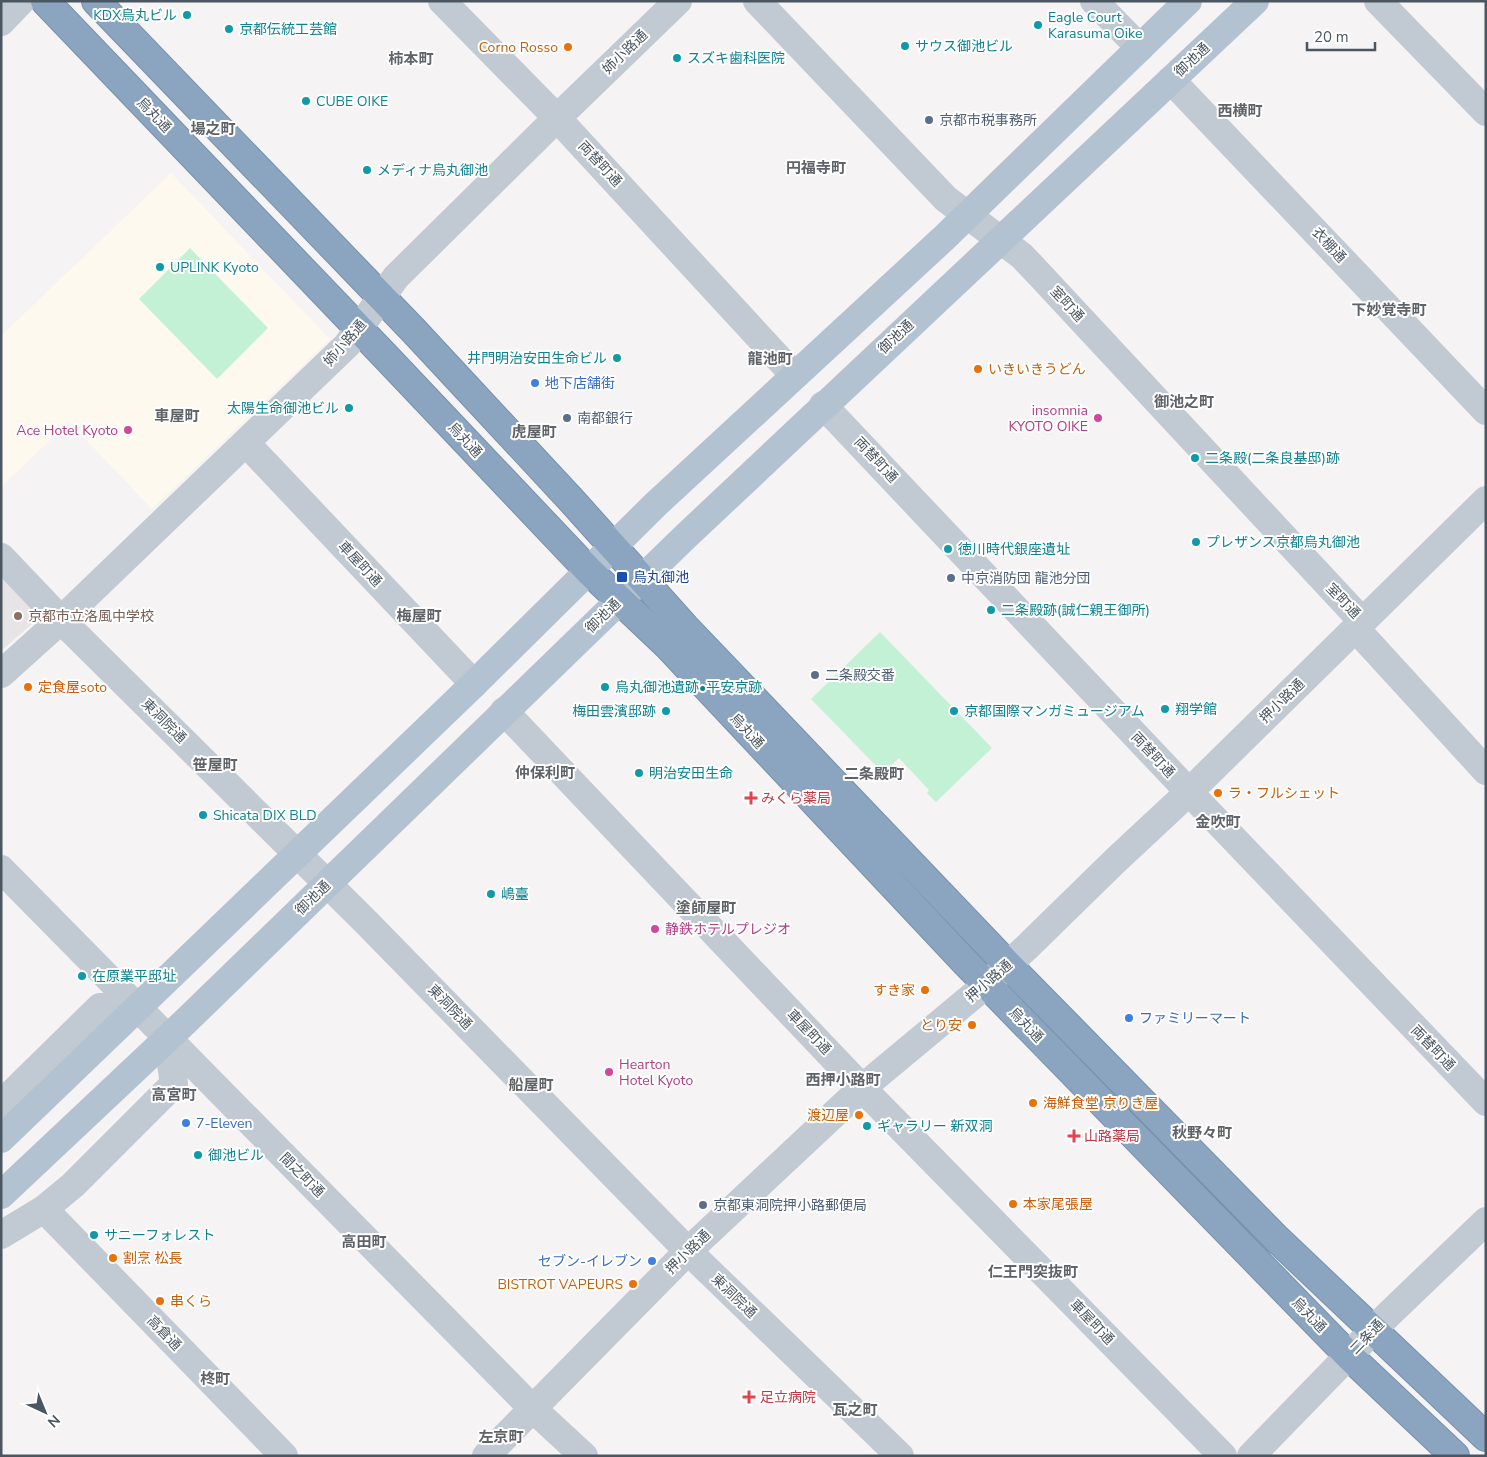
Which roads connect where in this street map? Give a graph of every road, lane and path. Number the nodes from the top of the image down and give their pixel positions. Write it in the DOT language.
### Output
graph roads {
  1 [pos="21,1"];
  2 [pos="45,1"];
  3 [pos="96,1"];
  4 [pos="442,1"];
  5 [pos="678,1"];
  6 [pos="757,1"];
  7 [pos="1094,1"];
  8 [pos="1188,1"];
  9 [pos="1255,1"];
  10 [pos="1378,1"];
  11 [pos="1,22"];
  12 [pos="1140,48"];
  13 [pos="1171,80"];
  14 [pos="1486,112"];
  15 [pos="557,118"];
  16 [pos="967,215"];
  17 [pos="1000,239"];
  18 [pos="382,297"];
  19 [pos="359,328"];
  20 [pos="794,376"];
  21 [pos="823,405"];
  22 [pos="1486,411"];
  23 [pos="246,443"];
  24 [pos="1486,500"];
  25 [pos="613,546"];
  26 [pos="1,557"];
  27 [pos="589,571"];
  28 [pos="642,579"];
  29 [pos="620,600"];
  30 [pos="61,620"];
  31 [pos="1359,625"];
  32 [pos="1,674"];
  33 [pos="474,684"];
  34 [pos="504,712"];
  35 [pos="1486,771"];
  36 [pos="1189,792"];
  37 [pos="298,854"];
  38 [pos="1,869"];
  39 [pos="328,883"];
  40 [pos="1008,965"];
  41 [pos="987,984"];
  42 [pos="138,1008"];
  43 [pos="167,1038"];
  44 [pos="1,1078"];
  45 [pos="862,1088"];
  46 [pos="1486,1102"];
  47 [pos="1,1104"];
  48 [pos="1,1139"];
  49 [pos="66,1168"];
  50 [pos="1,1195"];
  51 [pos="44,1210"];
  52 [pos="1486,1221"];
  53 [pos="1,1235"];
  54 [pos="688,1251"];
  55 [pos="1373,1330"];
  56 [pos="1349,1356"];
  57 [pos="533,1409"];
  58 [pos="1486,1437"];
  59 [pos="284,1456"];
  60 [pos="486,1456"];
  61 [pos="584,1456"];
  62 [pos="900,1456"];
  63 [pos="1223,1456"];
  64 [pos="1251,1456"];
  65 [pos="1455,1456"];
  1 -- 11 [label="street"];
  2 -- 19 [label="highway, 烏丸通"];
  3 -- 18 [label="highway, 烏丸通"];
  4 -- 15 [label="street, 両替町通"];
  5 -- 15 [label="street, 姉小路通"];
  6 -- 16 [label="street, 室町通"];
  7 -- 12 [label="street"];
  8 -- 12 [label="main road"];
  9 -- 13 [label="main road, 御池通"];
  10 -- 14 [label="street"];
  12 -- 16 [label="main road"];
  13 -- 17 [label="main road, 御池通"];
  13 -- 22 [label="street, 衣棚通"];
  15 -- 18 [label="street, 姉小路通"];
  15 -- 20 [label="street, 両替町通"];
  16 -- 17 [label="street, 室町通"];
  16 -- 20 [label="main road"];
  17 -- 21 [label="main road, 御池通"];
  17 -- 31 [label="street, 室町通"];
  18 -- 19 [label="street, 姉小路通"];
  18 -- 25 [label="highway, 烏丸通"];
  19 -- 23 [label="street, 姉小路通"];
  19 -- 27 [label="highway, 烏丸通"];
  20 -- 25 [label="main road"];
  21 -- 28 [label="main road, 御池通"];
  21 -- 36 [label="street, 両替町通"];
  23 -- 30 [label="street, 姉小路通"];
  23 -- 33 [label="street, 車屋町通"];
  24 -- 31 [label="street, 押小路通"];
  25 -- 27 [label="main road"];
  25 -- 28 [label="highway, 烏丸通"];
  26 -- 30 [label="street, 東洞院通"];
  27 -- 29 [label="highway, 烏丸通"];
  27 -- 33 [label="main road"];
  28 -- 29 [label="main road, 御池通"];
  28 -- 40 [label="highway, 烏丸通"];
  29 -- 34 [label="main road, 御池通"];
  29 -- 41 [label="highway, 烏丸通"];
  30 -- 32 [label="street, 姉小路通"];
  30 -- 37 [label="street, 東洞院通"];
  31 -- 35 [label="street, 室町通"];
  31 -- 36 [label="street, 押小路通"];
  33 -- 37 [label="main road"];
  34 -- 39 [label="main road, 御池通"];
  34 -- 45 [label="street, 車屋町通"];
  36 -- 40 [label="street, 押小路通"];
  36 -- 46 [label="street, 両替町通"];
  37 -- 39 [label="street, 東洞院通"];
  37 -- 42 [label="main road"];
  38 -- 42 [label="street, 間之町通"];
  39 -- 43 [label="main road, 御池通"];
  39 -- 54 [label="street, 東洞院通"];
  40 -- 41 [label="street, 押小路通"];
  40 -- 55 [label="highway, 烏丸通"];
  41 -- 45 [label="street, 押小路通"];
  41 -- 56 [label="highway, 烏丸通"];
  42 -- 43 [label="street, 間之町通"];
  42 -- 44 [label="street"];
  42 -- 47 [label="street"];
  42 -- 48 [label="main road"];
  43 -- 49 [label="street"];
  43 -- 50 [label="main road, 御池通"];
  43 -- 51 [label="street"];
  43 -- 57 [label="street, 間之町通"];
  45 -- 54 [label="street, 押小路通"];
  45 -- 63 [label="street, 車屋町通"];
  51 -- 53 [label="street"];
  51 -- 59 [label="street, 高倉通"];
  52 -- 55 [label="street, 二条通"];
  54 -- 57 [label="street, 押小路通"];
  54 -- 62 [label="street, 東洞院通"];
  55 -- 56 [label="street, 二条通"];
  55 -- 58 [label="highway, 烏丸通"];
  56 -- 64 [label="street, 二条通"];
  56 -- 65 [label="highway, 烏丸通"];
  57 -- 60 [label="street, 押小路通"];
  57 -- 61 [label="street, 間之町通"];
}
